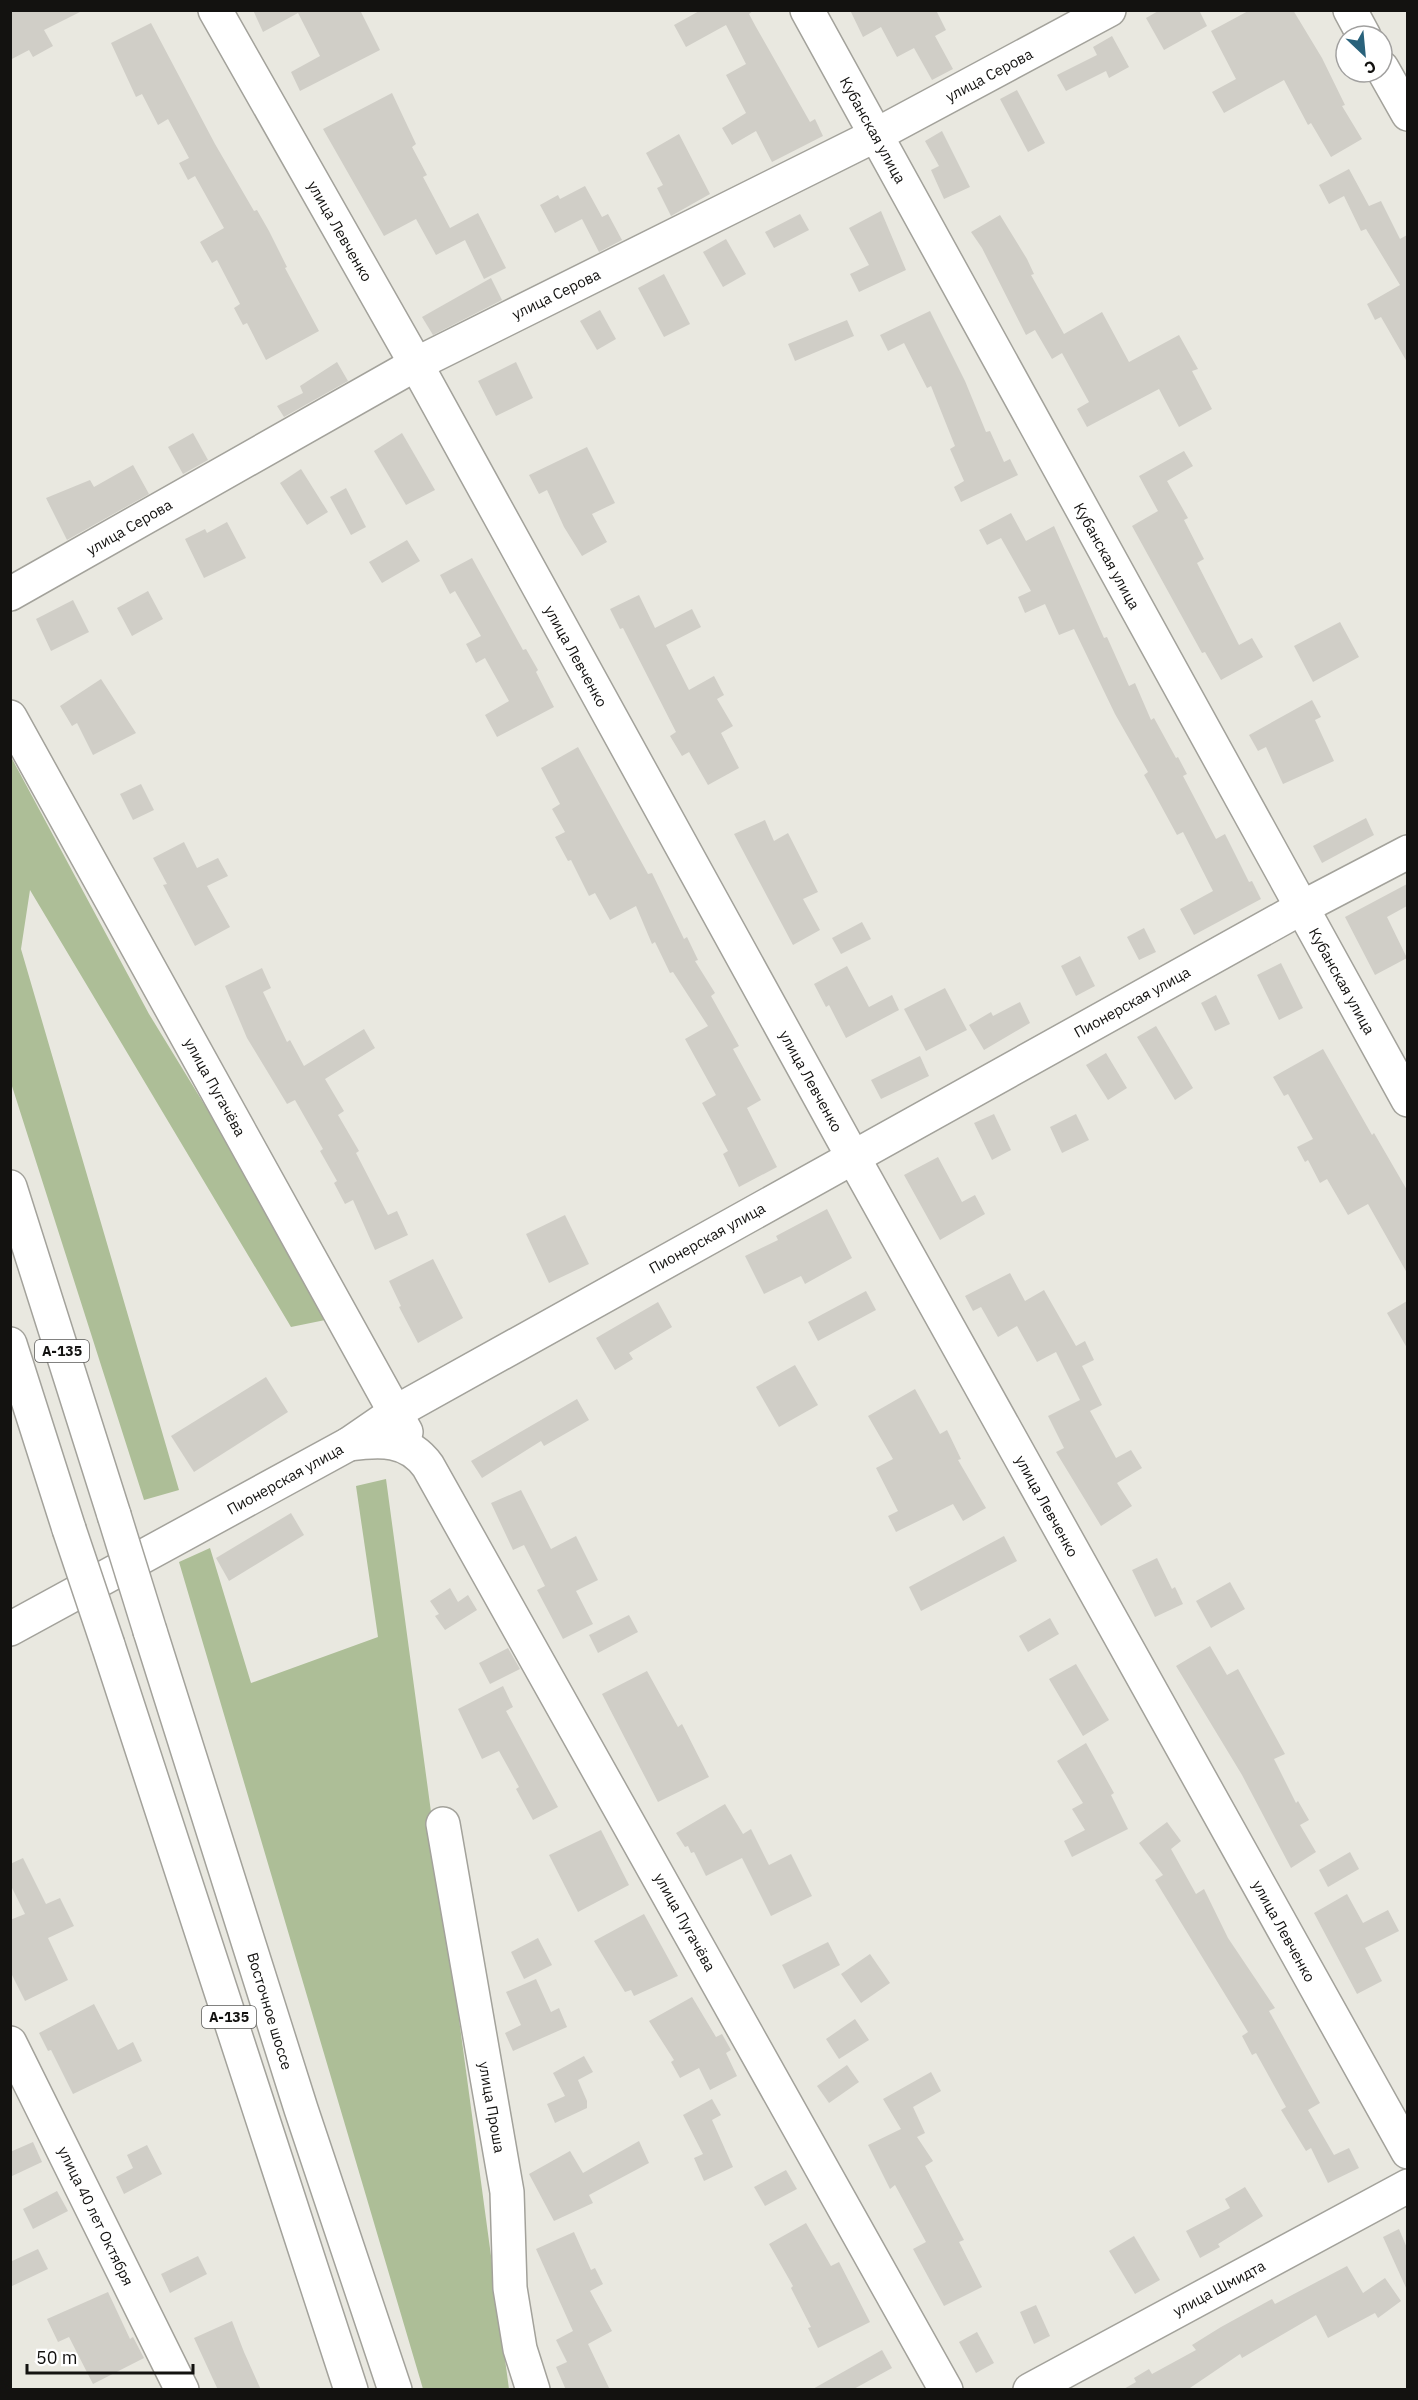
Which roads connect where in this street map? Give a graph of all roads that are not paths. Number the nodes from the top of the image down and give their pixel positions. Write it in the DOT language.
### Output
graph roads {
  1 [pos="215,10"];
  2 [pos="807,10"];
  3 [pos="1109,10"];
  4 [pos="1350,10"];
  5 [pos="1358,24"];
  6 [pos="1391,84"];
  7 [pos="1407,114"];
  8 [pos="876,135"];
  9 [pos="416,364"];
  10 [pos="10,594"];
  11 [pos="10,717"];
  12 [pos="1407,852"];
  13 [pos="1301,908"];
  14 [pos="1407,1100"];
  15 [pos="853,1157"];
  16 [pos="10,1187"];
  17 [pos="10,1344"];
  18 [pos="394,1413"];
  19 [pos="349,1444"];
  20 [pos="422,1457"];
  21 [pos="10,1629"];
  22 [pos="443,1824"];
  23 [pos="10,2043"];
  24 [pos="1407,2152"];
  25 [pos="1407,2186"];
  26 [pos="182,2390"];
  27 [pos="351,2390"];
  28 [pos="395,2390"];
  29 [pos="533,2390"];
  30 [pos="946,2390"];
  31 [pos="1030,2390"];
  1 -- 9 [label="main road, улица Левченко"];
  2 -- 8 [label="main road, Кубанская улица"];
  3 -- 8 [label="main road, улица Серова"];
  4 -- 5 [label="main road"];
  6 -- 7 [label="main road"];
  8 -- 9 [label="main road, улица Серова"];
  8 -- 13 [label="main road, Кубанская улица"];
  9 -- 10 [label="main road, улица Серова"];
  9 -- 15 [label="main road, улица Левченко"];
  11 -- 18 [label="main road, улица Пугачёва"];
  12 -- 13 [label="main road, Пионерская улица"];
  13 -- 14 [label="main road, Кубанская улица"];
  13 -- 15 [label="main road, Пионерская улица"];
  15 -- 18 [label="main road, Пионерская улица"];
  15 -- 24 [label="main road, улица Левченко"];
  16 -- 28 [label="main road, Восточное шоссе / А-135, bridge"];
  17 -- 27 [label="main road, А-135, bridge"];
  18 -- 19 [label="main road, Пионерская улица"];
  18 -- 20 [label="main road, улица Пугачёва"];
  19 -- 20 [label="main road"];
  19 -- 21 [label="main road, Пионерская улица"];
  20 -- 30 [label="main road, улица Пугачёва"];
  22 -- 29 [label="main road, улица Проша"];
  23 -- 26 [label="main road, улица 40 лет Октября"];
  25 -- 31 [label="main road, улица Шмидта"];
}
